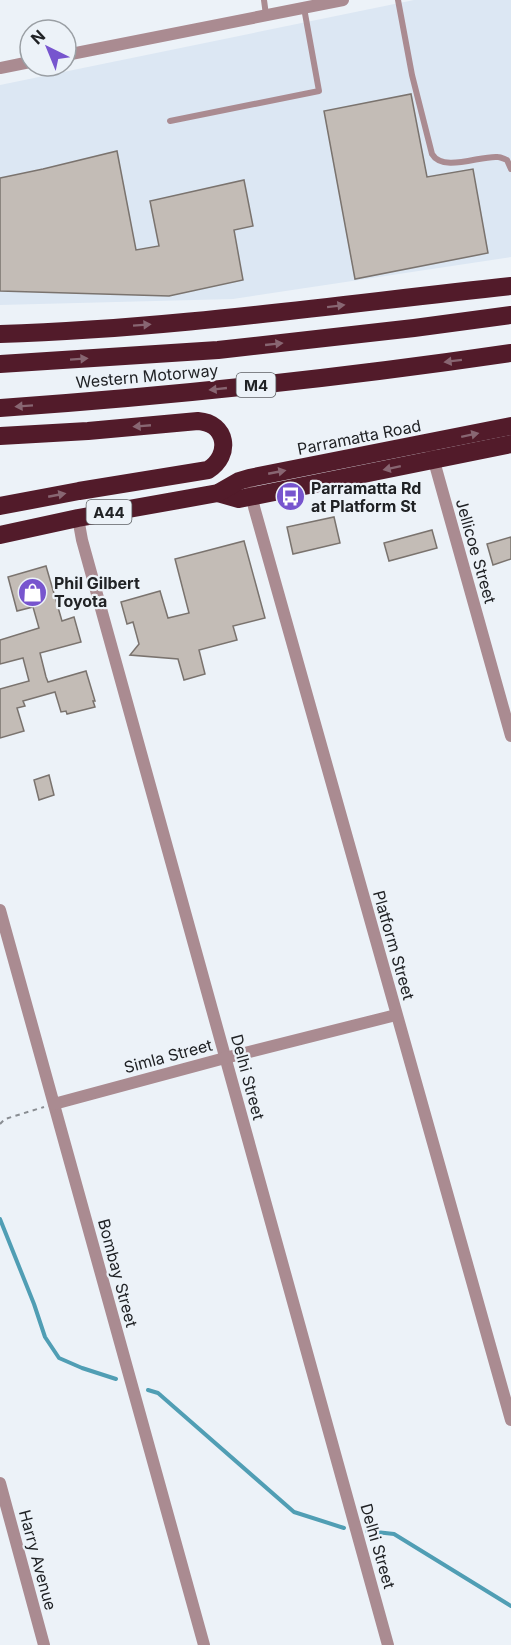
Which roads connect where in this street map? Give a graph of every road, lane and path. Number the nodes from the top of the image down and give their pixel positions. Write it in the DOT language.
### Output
graph roads {
  1 [pos="264,0"];
  2 [pos="343,0"];
  3 [pos="398,0"];
  4 [pos="304,8"];
  5 [pos="266,15"];
  6 [pos="78,53"];
  7 [pos="18,64"];
  8 [pos="0,68"];
  9 [pos="170,121"];
  10 [pos="511,169"];
  11 [pos="511,286"];
  12 [pos="511,315"];
  13 [pos="0,334"];
  14 [pos="511,353"];
  15 [pos="0,364"];
  16 [pos="0,408"];
  17 [pos="511,426"];
  18 [pos="0,435"];
  19 [pos="511,444"];
  20 [pos="432,451"];
  21 [pos="249,478"];
  22 [pos="218,494"];
  23 [pos="252,496"];
  24 [pos="0,506"];
  25 [pos="78,518"];
  26 [pos="0,535"];
  27 [pos="511,736"];
  28 [pos="0,910"];
  29 [pos="396,1014"];
  30 [pos="225,1058"];
  31 [pos="54,1104"];
  32 [pos="0,1124"];
  33 [pos="511,1420"];
  34 [pos="0,1483"];
  35 [pos="44,1645"];
  36 [pos="204,1645"];
  37 [pos="388,1645"];
  1 -- 5 [label="lane"];
  2 -- 4 [label="street"];
  3 -- 10 [label="lane"];
  4 -- 5 [label="street"];
  4 -- 9 [label="lane"];
  5 -- 6 [label="street"];
  7 -- 8 [label="street"];
  13 -- 11 [label="highway, one-way"];
  15 -- 12 [label="highway, Western Motorway, one-way"];
  14 -- 16 [label="highway, Western Motorway / M4, one-way"];
  20 -- 17 [label="highway, Parramatta Road / A44, one-way"];
  24 -- 18 [label="highway, one-way"];
  19 -- 20 [label="highway, Parramatta Road / A44"];
  21 -- 20 [label="highway, Parramatta Road / A44, one-way"];
  20 -- 23 [label="highway, Parramatta Road / A44, one-way"];
  20 -- 27 [label="street, Jellicoe Street"];
  21 -- 22 [label="highway, Parramatta Road / A44"];
  21 -- 23 [label="street, Platform Street"];
  22 -- 23 [label="highway, Parramatta Road / A44"];
  22 -- 25 [label="highway, Parramatta Road / A44"];
  23 -- 29 [label="street, Platform Street"];
  25 -- 26 [label="highway, Parramatta Road / A44"];
  25 -- 30 [label="street, Delhi Street"];
  28 -- 31 [label="street, Bombay Street"];
  29 -- 30 [label="street, Simla Street"];
  29 -- 33 [label="street, Platform Street"];
  30 -- 31 [label="street, Simla Street"];
  30 -- 37 [label="street, Delhi Street"];
  31 -- 32 [label="path"];
  31 -- 36 [label="street, Bombay Street"];
  34 -- 35 [label="street, Harry Avenue"];
}
